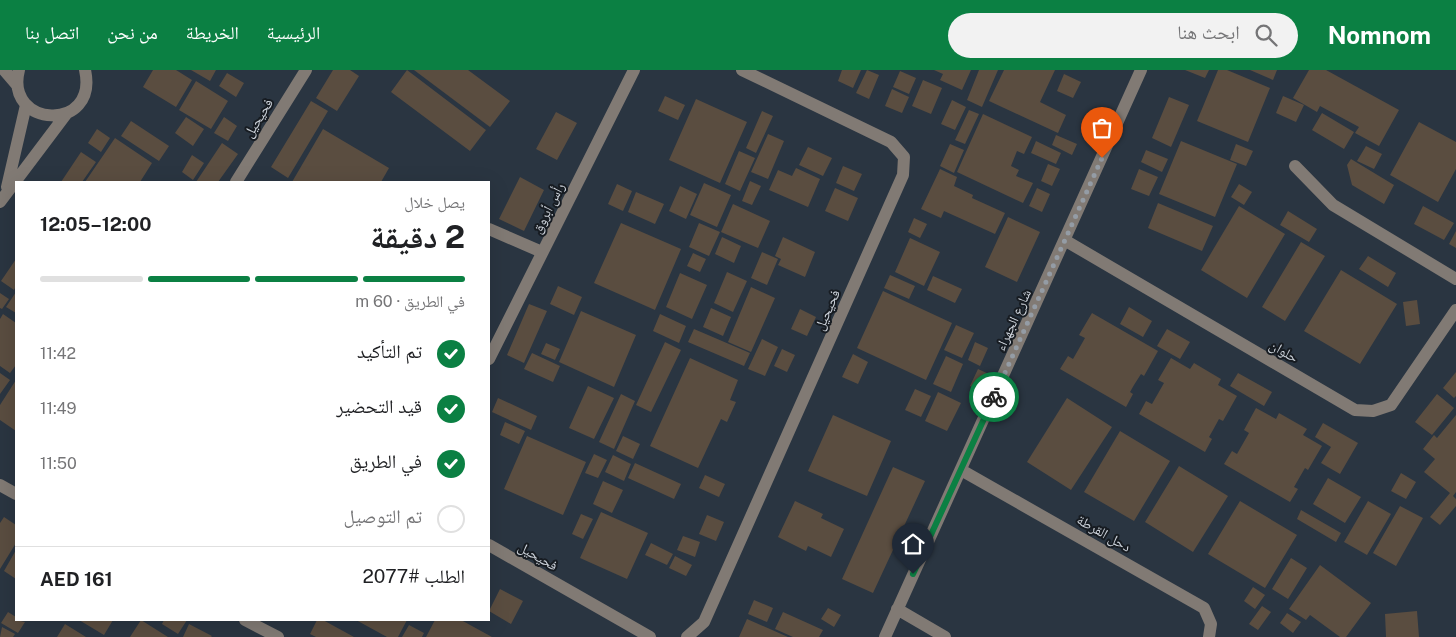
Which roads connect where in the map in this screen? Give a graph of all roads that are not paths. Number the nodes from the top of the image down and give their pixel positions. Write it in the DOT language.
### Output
graph roads {
  1 [pos="4,70"];
  2 [pos="19,70"];
  3 [pos="306,70"];
  4 [pos="634,70"];
  5 [pos="742,70"];
  6 [pos="1142,70"];
  7 [pos="88,73"];
  8 [pos="18,85"];
  9 [pos="26,105"];
  10 [pos="67,113"];
  11 [pos="1295,166"];
  12 [pos="237,181"];
  13 [pos="2,198"];
  14 [pos="490,229"];
  15 [pos="1066,241"];
  16 [pos="542,252"];
  17 [pos="1456,279"];
  18 [pos="1456,310"];
  19 [pos="490,357"];
  20 [pos="962,470"];
  21 [pos="0,485"];
  22 [pos="15,493"];
  23 [pos="490,546"];
  24 [pos="897,609"];
  25 [pos="247,621"];
  26 [pos="278,637"];
  27 [pos="650,637"];
  28 [pos="687,637"];
  29 [pos="885,637"];
  30 [pos="945,637"];
  31 [pos="1209,637"];
  1 -- 8 [label="street"];
  2 -- 8 [label="street"];
  3 -- 12 [label="street, فحيحيل"];
  4 -- 16 [label="street, رأس أبروق"];
  5 -- 28 [label="street, فحيحيل"];
  6 -- 15 [label="street, شارع الجهراء"];
  7 -- 10 [label="street"];
  8 -- 9 [label="street"];
  9 -- 10 [label="street"];
  9 -- 13 [label="street"];
  10 -- 13 [label="street"];
  11 -- 17 [label="street"];
  14 -- 16 [label="street"];
  15 -- 18 [label="street, حلوان"];
  15 -- 20 [label="street, شارع الجهراء"];
  16 -- 19 [label="street, رأس أبروق"];
  20 -- 24 [label="street, شارع الجهراء"];
  20 -- 31 [label="street, دحل القرطة"];
  21 -- 22 [label="street"];
  23 -- 27 [label="street, فحيحيل"];
  24 -- 29 [label="street, شارع الجهراء"];
  24 -- 30 [label="street"];
  25 -- 26 [label="street"];
}
